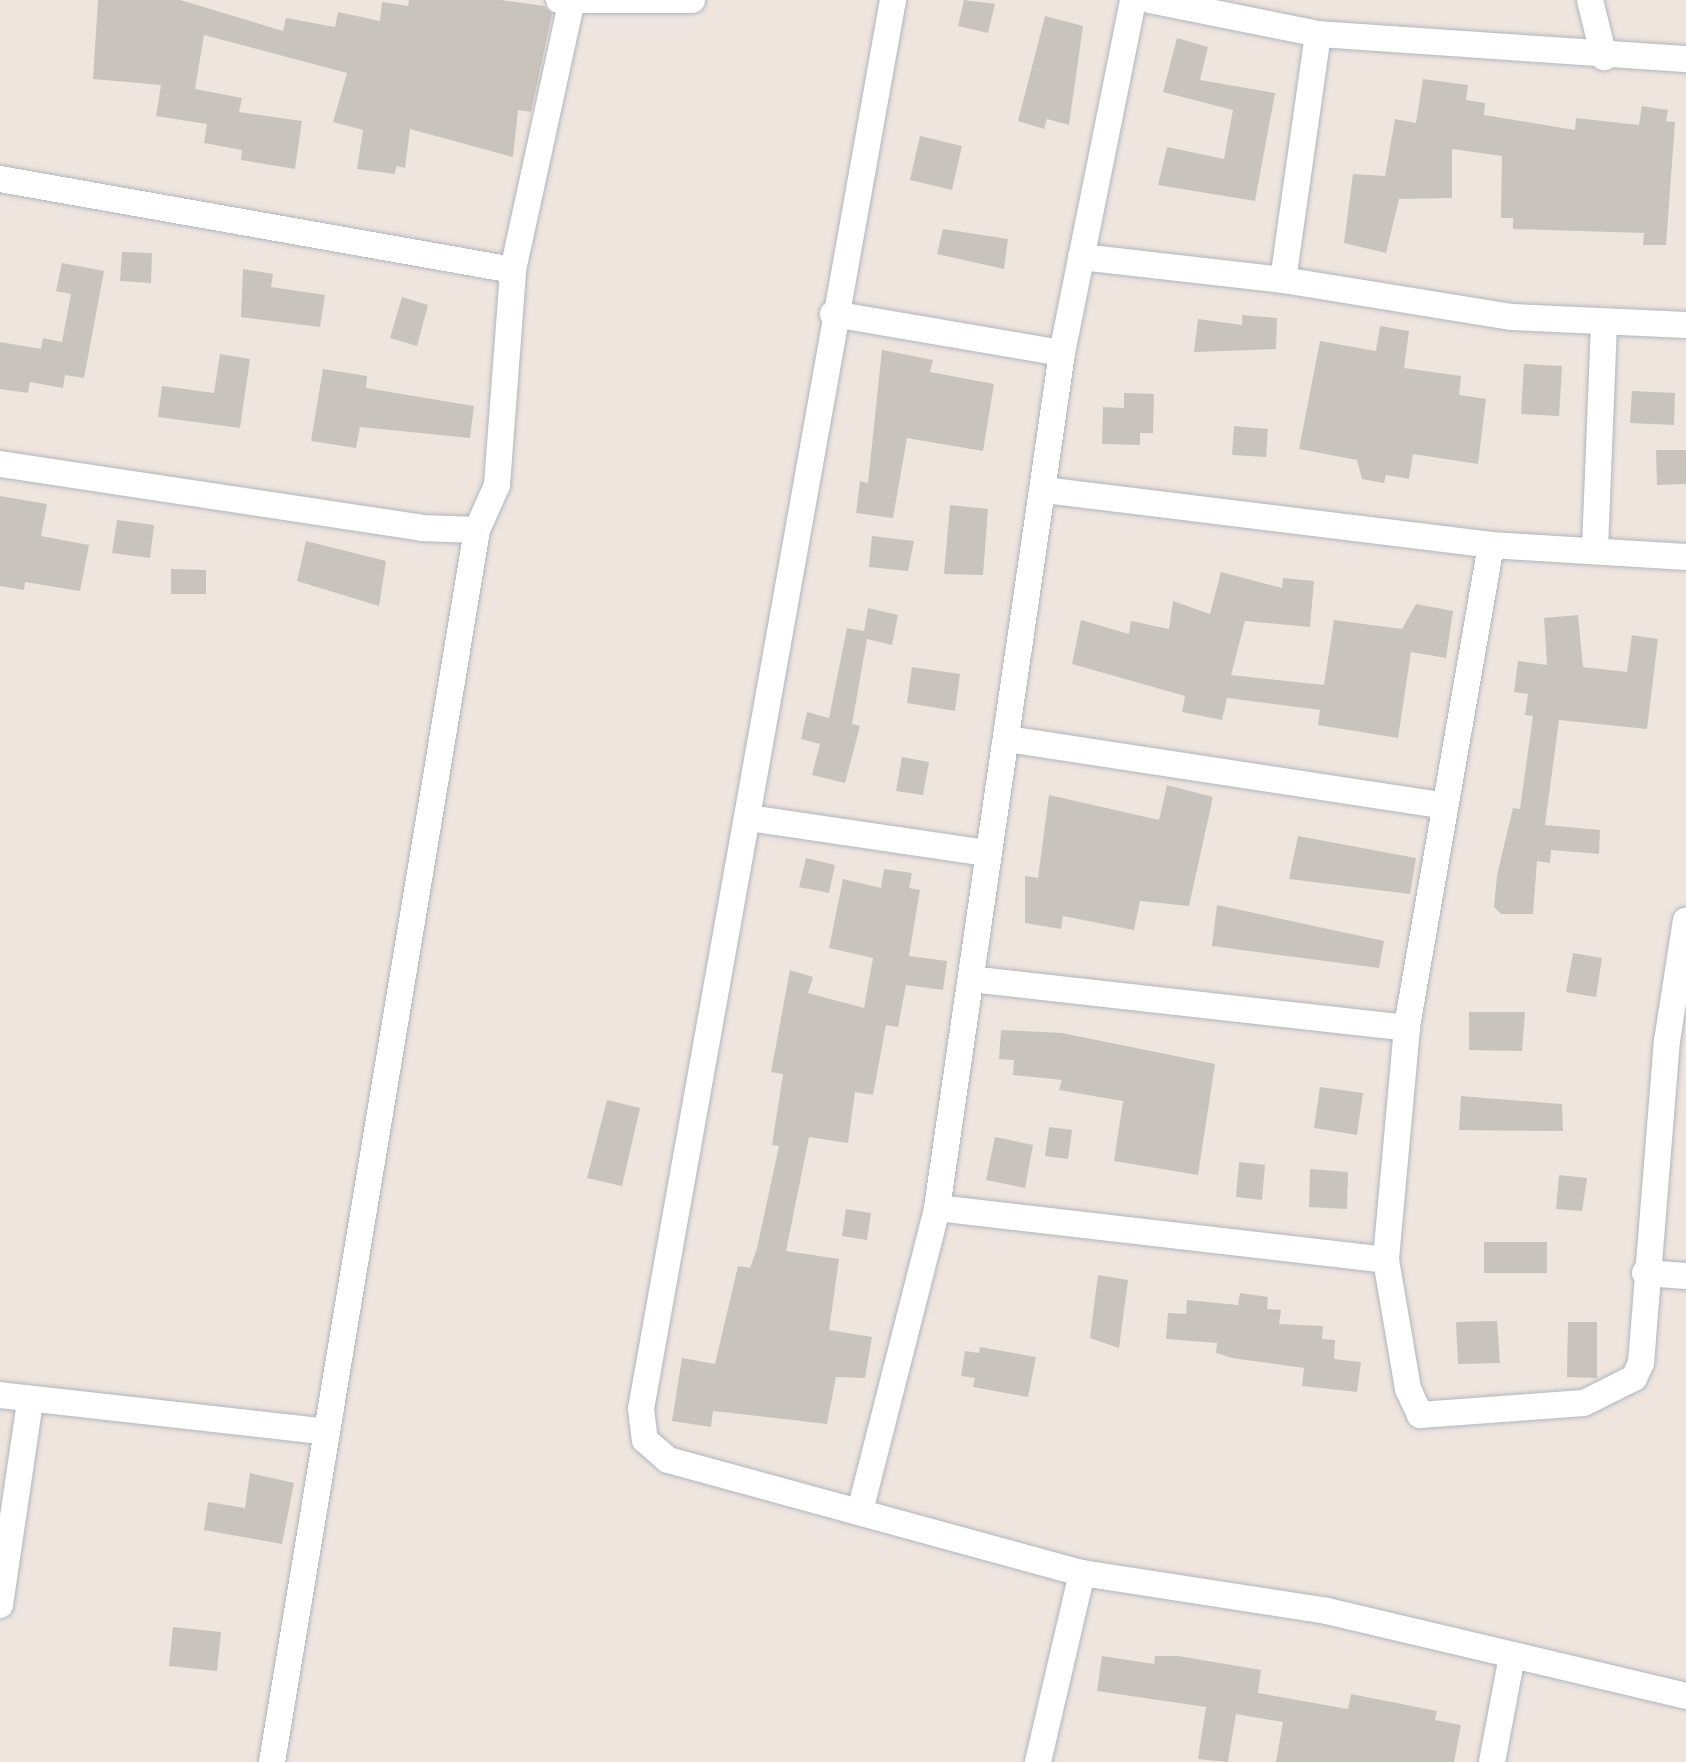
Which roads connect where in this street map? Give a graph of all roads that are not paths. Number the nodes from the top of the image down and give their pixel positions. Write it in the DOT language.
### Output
graph roads {
  1 [pos="692,0"];
  2 [pos="893,0"];
  3 [pos="1133,0"];
  4 [pos="1150,0"];
  5 [pos="1590,0"];
  6 [pos="568,1"];
  7 [pos="1318,34"];
  8 [pos="1604,57"];
  9 [pos="1686,59"];
  10 [pos="0,179"];
  11 [pos="1081,257"];
  12 [pos="513,270"];
  13 [pos="1283,280"];
  14 [pos="833,314"];
  15 [pos="1604,325"];
  16 [pos="1686,325"];
  17 [pos="1062,353"];
  18 [pos="0,464"];
  19 [pos="1044,490"];
  20 [pos="477,530"];
  21 [pos="1491,545"];
  22 [pos="1595,548"];
  23 [pos="1686,557"];
  24 [pos="1008,739"];
  25 [pos="1441,805"];
  26 [pos="749,818"];
  27 [pos="986,853"];
  28 [pos="1686,920"];
  29 [pos="971,979"];
  30 [pos="1407,1028"];
  31 [pos="1676,1042"];
  32 [pos="937,1208"];
  33 [pos="1386,1260"];
  34 [pos="1645,1273"];
  35 [pos="1686,1276"];
  36 [pos="0,1395"];
  37 [pos="30,1402"];
  38 [pos="322,1431"];
  39 [pos="860,1511"];
  40 [pos="1082,1573"];
  41 [pos="0,1605"];
  42 [pos="1512,1656"];
  43 [pos="1686,1696"];
  44 [pos="272,1762"];
  45 [pos="1038,1762"];
  46 [pos="1492,1762"];
  1 -- 6 [label="street"];
  2 -- 14 [label="street"];
  3 -- 11 [label="street"];
  4 -- 7 [label="street"];
  5 -- 8 [label="street"];
  6 -- 12 [label="street"];
  7 -- 8 [label="street"];
  7 -- 13 [label="street"];
  8 -- 9 [label="street"];
  10 -- 12 [label="street"];
  11 -- 13 [label="street"];
  11 -- 17 [label="street"];
  12 -- 20 [label="street"];
  13 -- 15 [label="street"];
  14 -- 17 [label="street"];
  14 -- 26 [label="street"];
  15 -- 16 [label="street"];
  15 -- 22 [label="street"];
  17 -- 19 [label="street"];
  18 -- 20 [label="street"];
  19 -- 21 [label="street"];
  19 -- 24 [label="street"];
  20 -- 38 [label="street"];
  21 -- 22 [label="street"];
  21 -- 25 [label="street"];
  22 -- 23 [label="street"];
  24 -- 25 [label="street"];
  24 -- 27 [label="street"];
  25 -- 30 [label="street"];
  26 -- 27 [label="street"];
  26 -- 39 [label="street"];
  27 -- 29 [label="street"];
  28 -- 31 [label="street"];
  29 -- 30 [label="street"];
  29 -- 32 [label="street"];
  30 -- 33 [label="street"];
  31 -- 34 [label="street"];
  32 -- 33 [label="street"];
  32 -- 39 [label="street"];
  33 -- 34 [label="street"];
  34 -- 35 [label="street"];
  36 -- 37 [label="street"];
  37 -- 38 [label="street"];
  37 -- 41 [label="street"];
  38 -- 44 [label="street"];
  39 -- 40 [label="street"];
  40 -- 42 [label="street"];
  40 -- 45 [label="street"];
  42 -- 43 [label="street"];
  42 -- 46 [label="street"];
}
